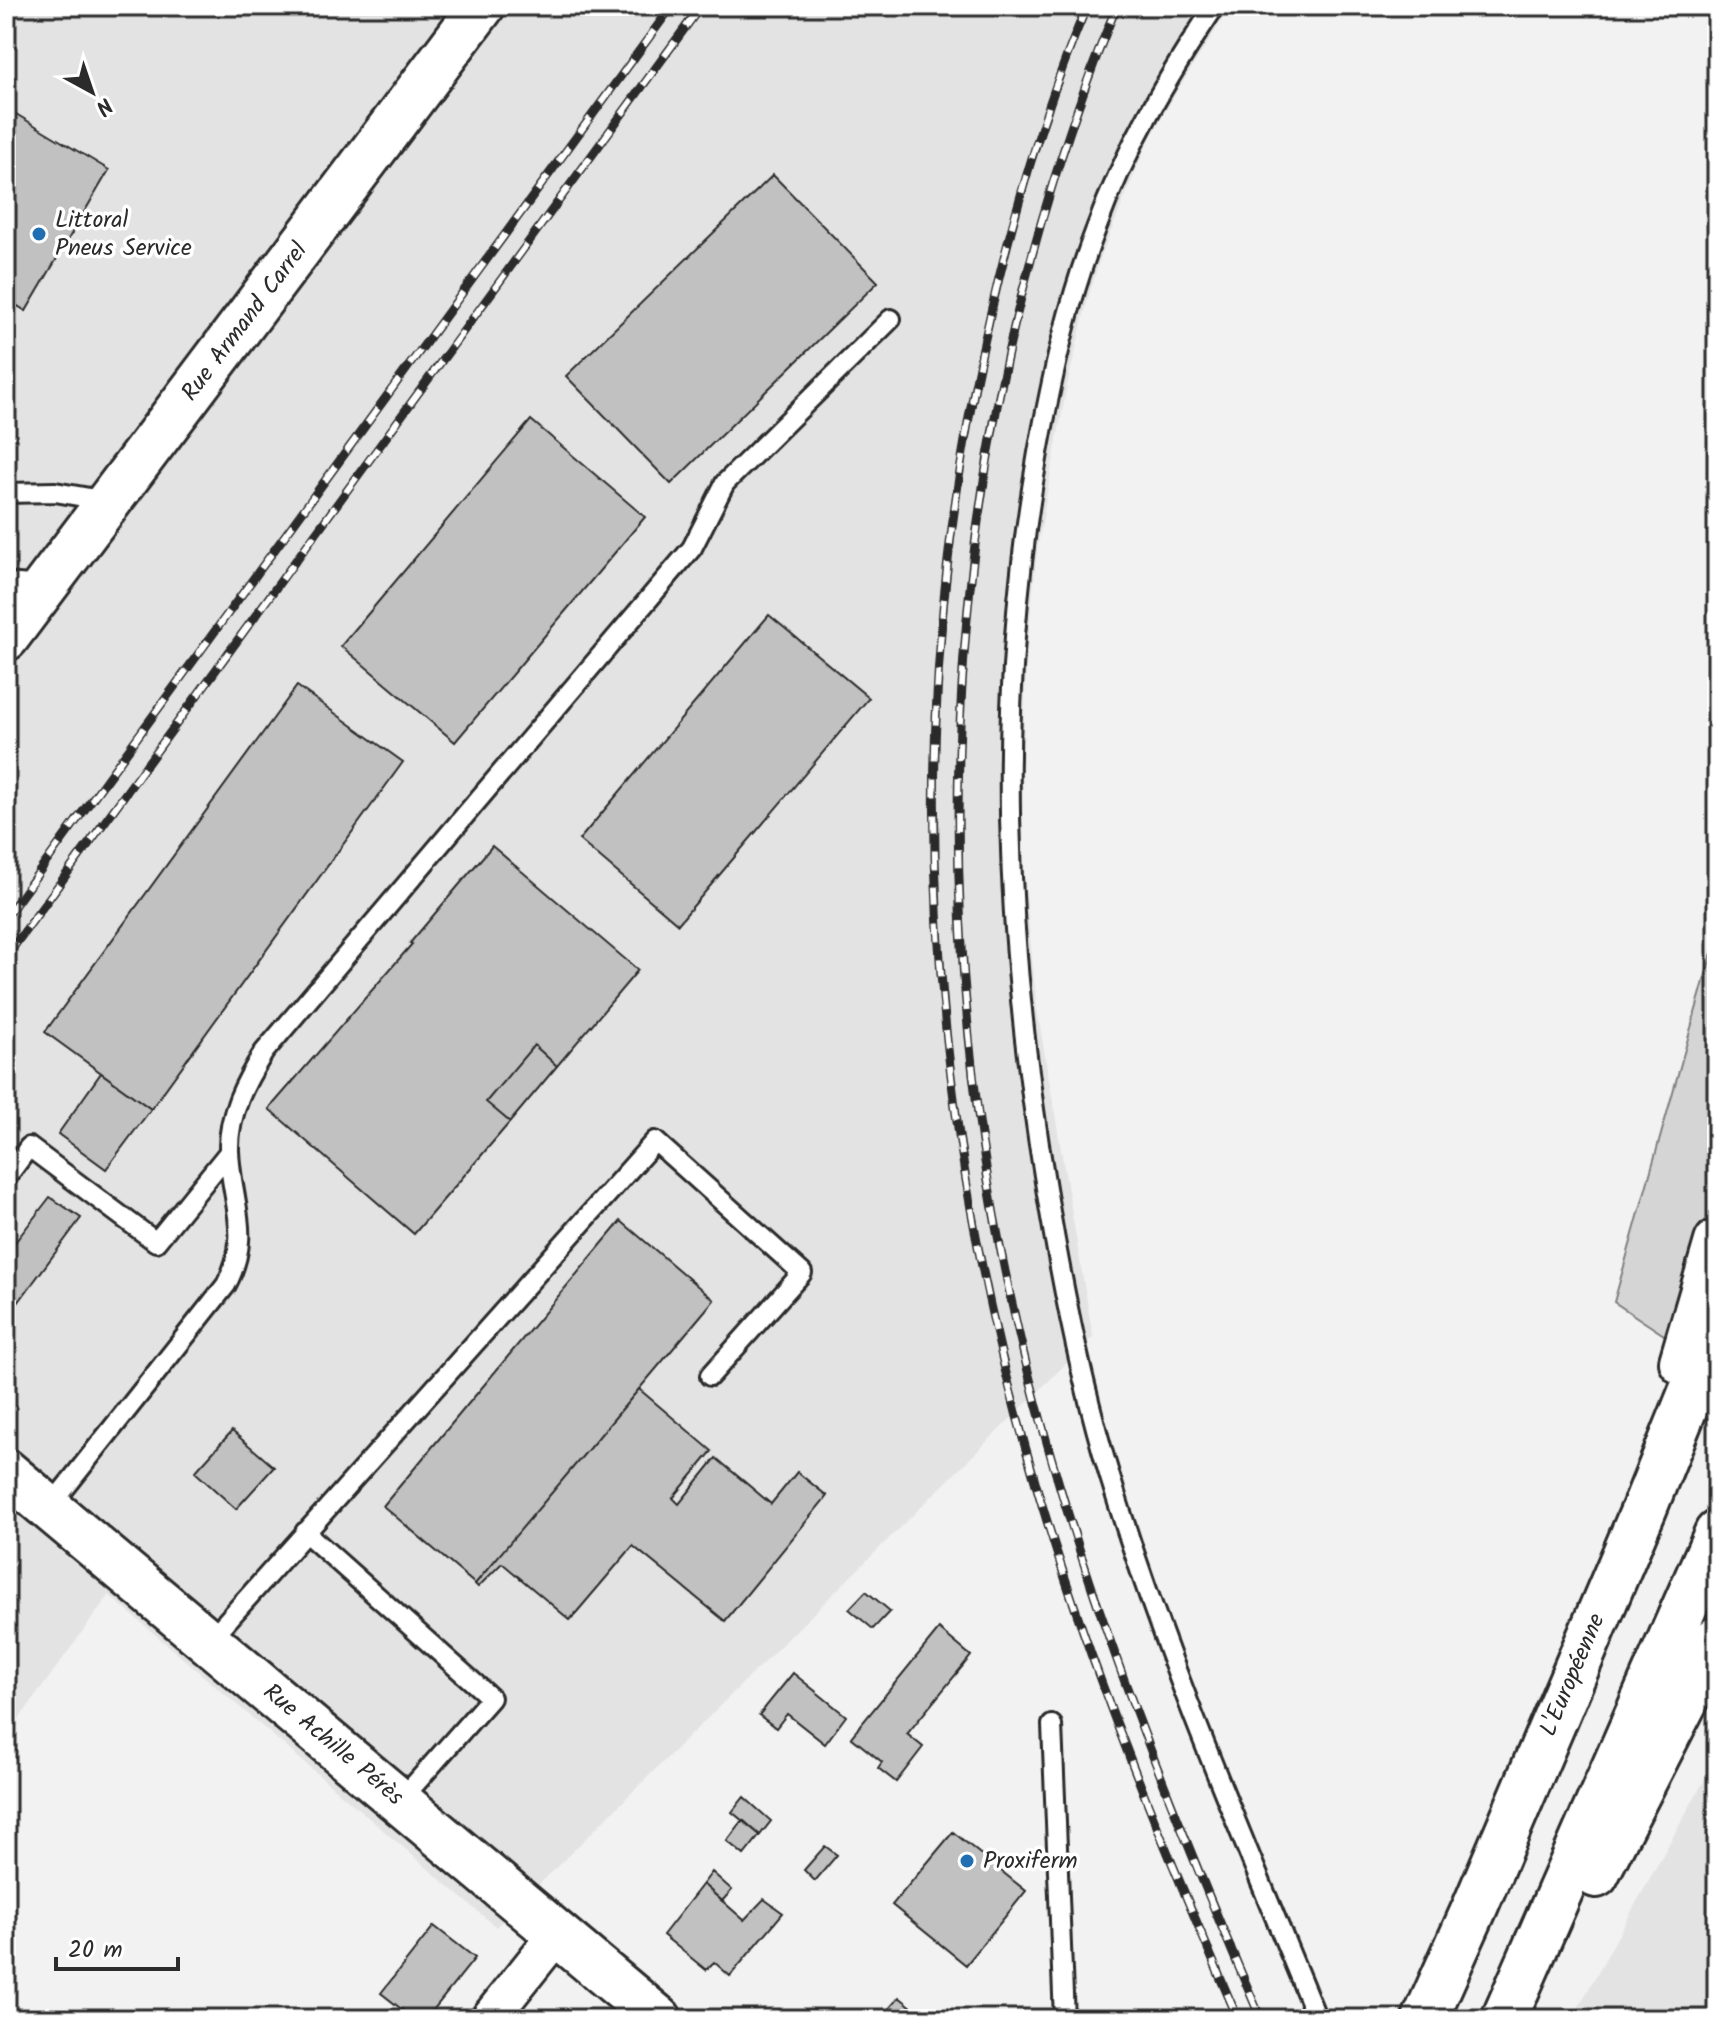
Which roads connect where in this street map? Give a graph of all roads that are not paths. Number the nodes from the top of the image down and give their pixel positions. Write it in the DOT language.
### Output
graph roads {
  1 [pos="482,6"];
  2 [pos="1215,6"];
  3 [pos="891,319"];
  4 [pos="6,493"];
  5 [pos="109,502"];
  6 [pos="26,585"];
  7 [pos="6,638"];
  8 [pos="229,1152"];
  9 [pos="6,1178"];
  10 [pos="1717,1242"];
  11 [pos="1717,1328"];
  12 [pos="710,1376"];
  13 [pos="6,1472"];
  14 [pos="49,1508"];
  15 [pos="1644,1509"];
  16 [pos="305,1532"];
  17 [pos="1717,1533"];
  18 [pos="1717,1639"];
  19 [pos="209,1641"];
  20 [pos="1052,1725"];
  21 [pos="400,1801"];
  22 [pos="557,1934"];
  23 [pos="1429,2010"];
  24 [pos="489,2019"];
  25 [pos="659,2019"];
  26 [pos="1064,2019"];
  27 [pos="1317,2019"];
  28 [pos="1504,2019"];
  29 [pos="1513,2019"];
  1 -- 5 [label="main road, Rue Armand Carrel"];
  2 -- 27 [label="lane"];
  3 -- 8 [label="lane"];
  4 -- 5 [label="lane"];
  5 -- 6 [label="main road, Rue Armand Carrel"];
  6 -- 7 [label="main road, Rue Armand Carrel"];
  8 -- 9 [label="lane"];
  8 -- 14 [label="lane"];
  10 -- 15 [label="main road"];
  11 -- 15 [label="main road, L'Européenne"];
  12 -- 16 [label="lane"];
  13 -- 14 [label="main road, Rue Achille Pérès"];
  14 -- 19 [label="main road, Rue Achille Pérès"];
  15 -- 23 [label="main road, L'Européenne"];
  16 -- 19 [label="lane"];
  16 -- 21 [label="lane"];
  17 -- 28 [label="main road"];
  18 -- 29 [label="main road"];
  19 -- 21 [label="main road, Rue Achille Pérès"];
  20 -- 26 [label="lane"];
  21 -- 22 [label="main road, Rue Achille Pérès"];
  22 -- 24 [label="street"];
  22 -- 25 [label="main road, Rue Achille Pérès"];
}
